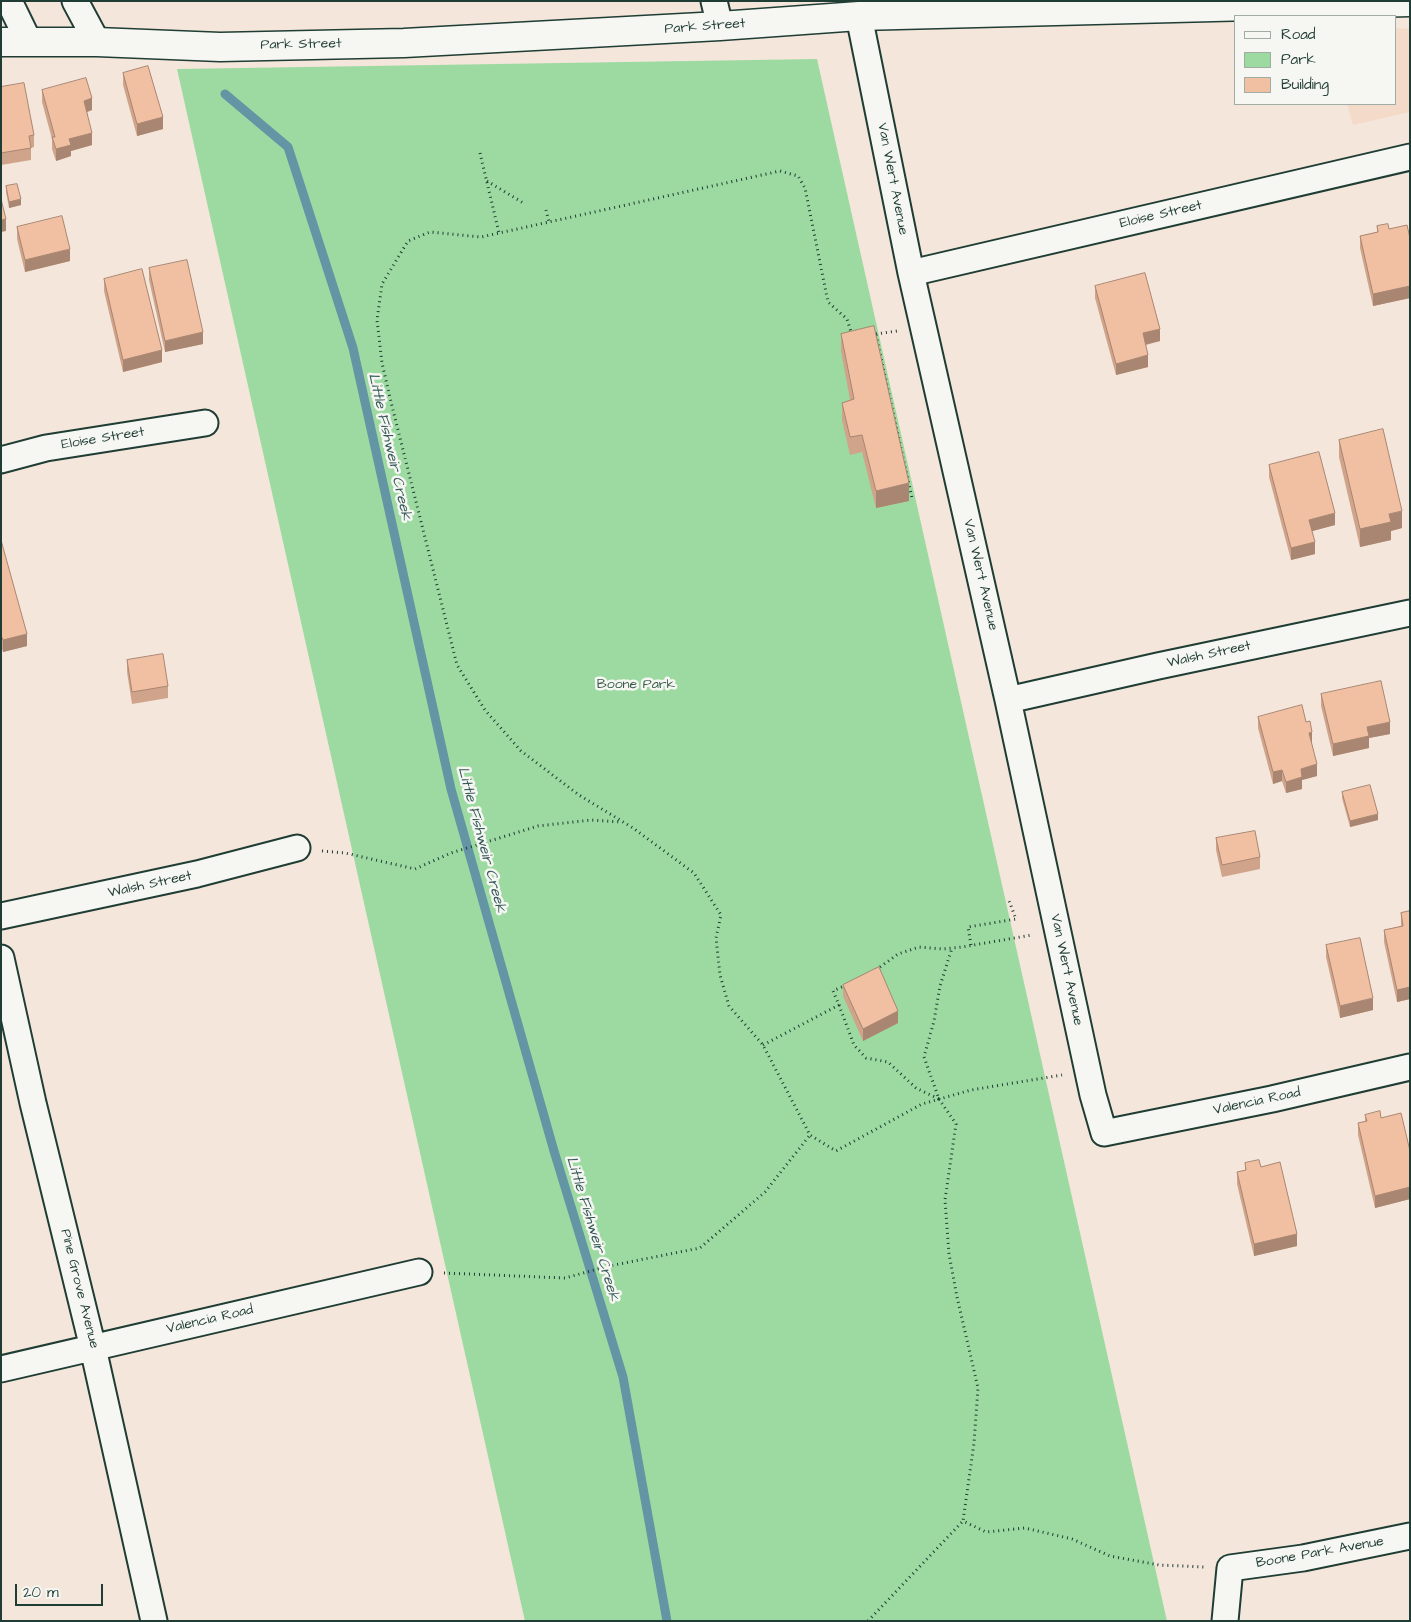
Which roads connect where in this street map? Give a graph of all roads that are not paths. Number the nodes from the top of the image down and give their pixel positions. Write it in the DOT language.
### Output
graph roads {
  1 [pos="9,1"];
  2 [pos="76,1"];
  3 [pos="1410,2"];
  4 [pos="1114,6"];
  5 [pos="717,14"];
  6 [pos="859,16"];
  7 [pos="1,42"];
  8 [pos="29,42"];
  9 [pos="97,42"];
  10 [pos="1410,157"];
  11 [pos="911,273"];
  12 [pos="206,422"];
  13 [pos="1,460"];
  14 [pos="1410,613"];
  15 [pos="1008,700"];
  16 [pos="297,848"];
  17 [pos="1,916"];
  18 [pos="1,958"];
  19 [pos="1410,1067"];
  20 [pos="1104,1133"];
  21 [pos="419,1272"];
  22 [pos="93,1348"];
  23 [pos="1,1369"];
  24 [pos="1410,1536"];
  25 [pos="154,1621"];
  26 [pos="1225,1621"];
  1 -- 8 [label="street"];
  2 -- 9 [label="street"];
  3 -- 4 [label="street, Park Street"];
  4 -- 6 [label="street, Park Street"];
  5 -- 6 [label="street, Park Street"];
  5 -- 9 [label="street, Park Street"];
  6 -- 11 [label="street, Van Wert Avenue"];
  7 -- 8 [label="street, Park Street"];
  8 -- 9 [label="street, Park Street"];
  10 -- 11 [label="street, Eloise Street"];
  11 -- 15 [label="street, Van Wert Avenue"];
  12 -- 13 [label="street, Eloise Street"];
  14 -- 15 [label="street, Walsh Street"];
  15 -- 20 [label="street, Van Wert Avenue"];
  16 -- 17 [label="street, Walsh Street"];
  18 -- 22 [label="street, Pine Grove Avenue"];
  19 -- 20 [label="street, Valencia Road"];
  21 -- 22 [label="street, Valencia Road"];
  22 -- 23 [label="street, Valencia Road"];
  22 -- 25 [label="street, Pine Grove Avenue"];
  24 -- 26 [label="street, Boone Park Avenue"];
}
